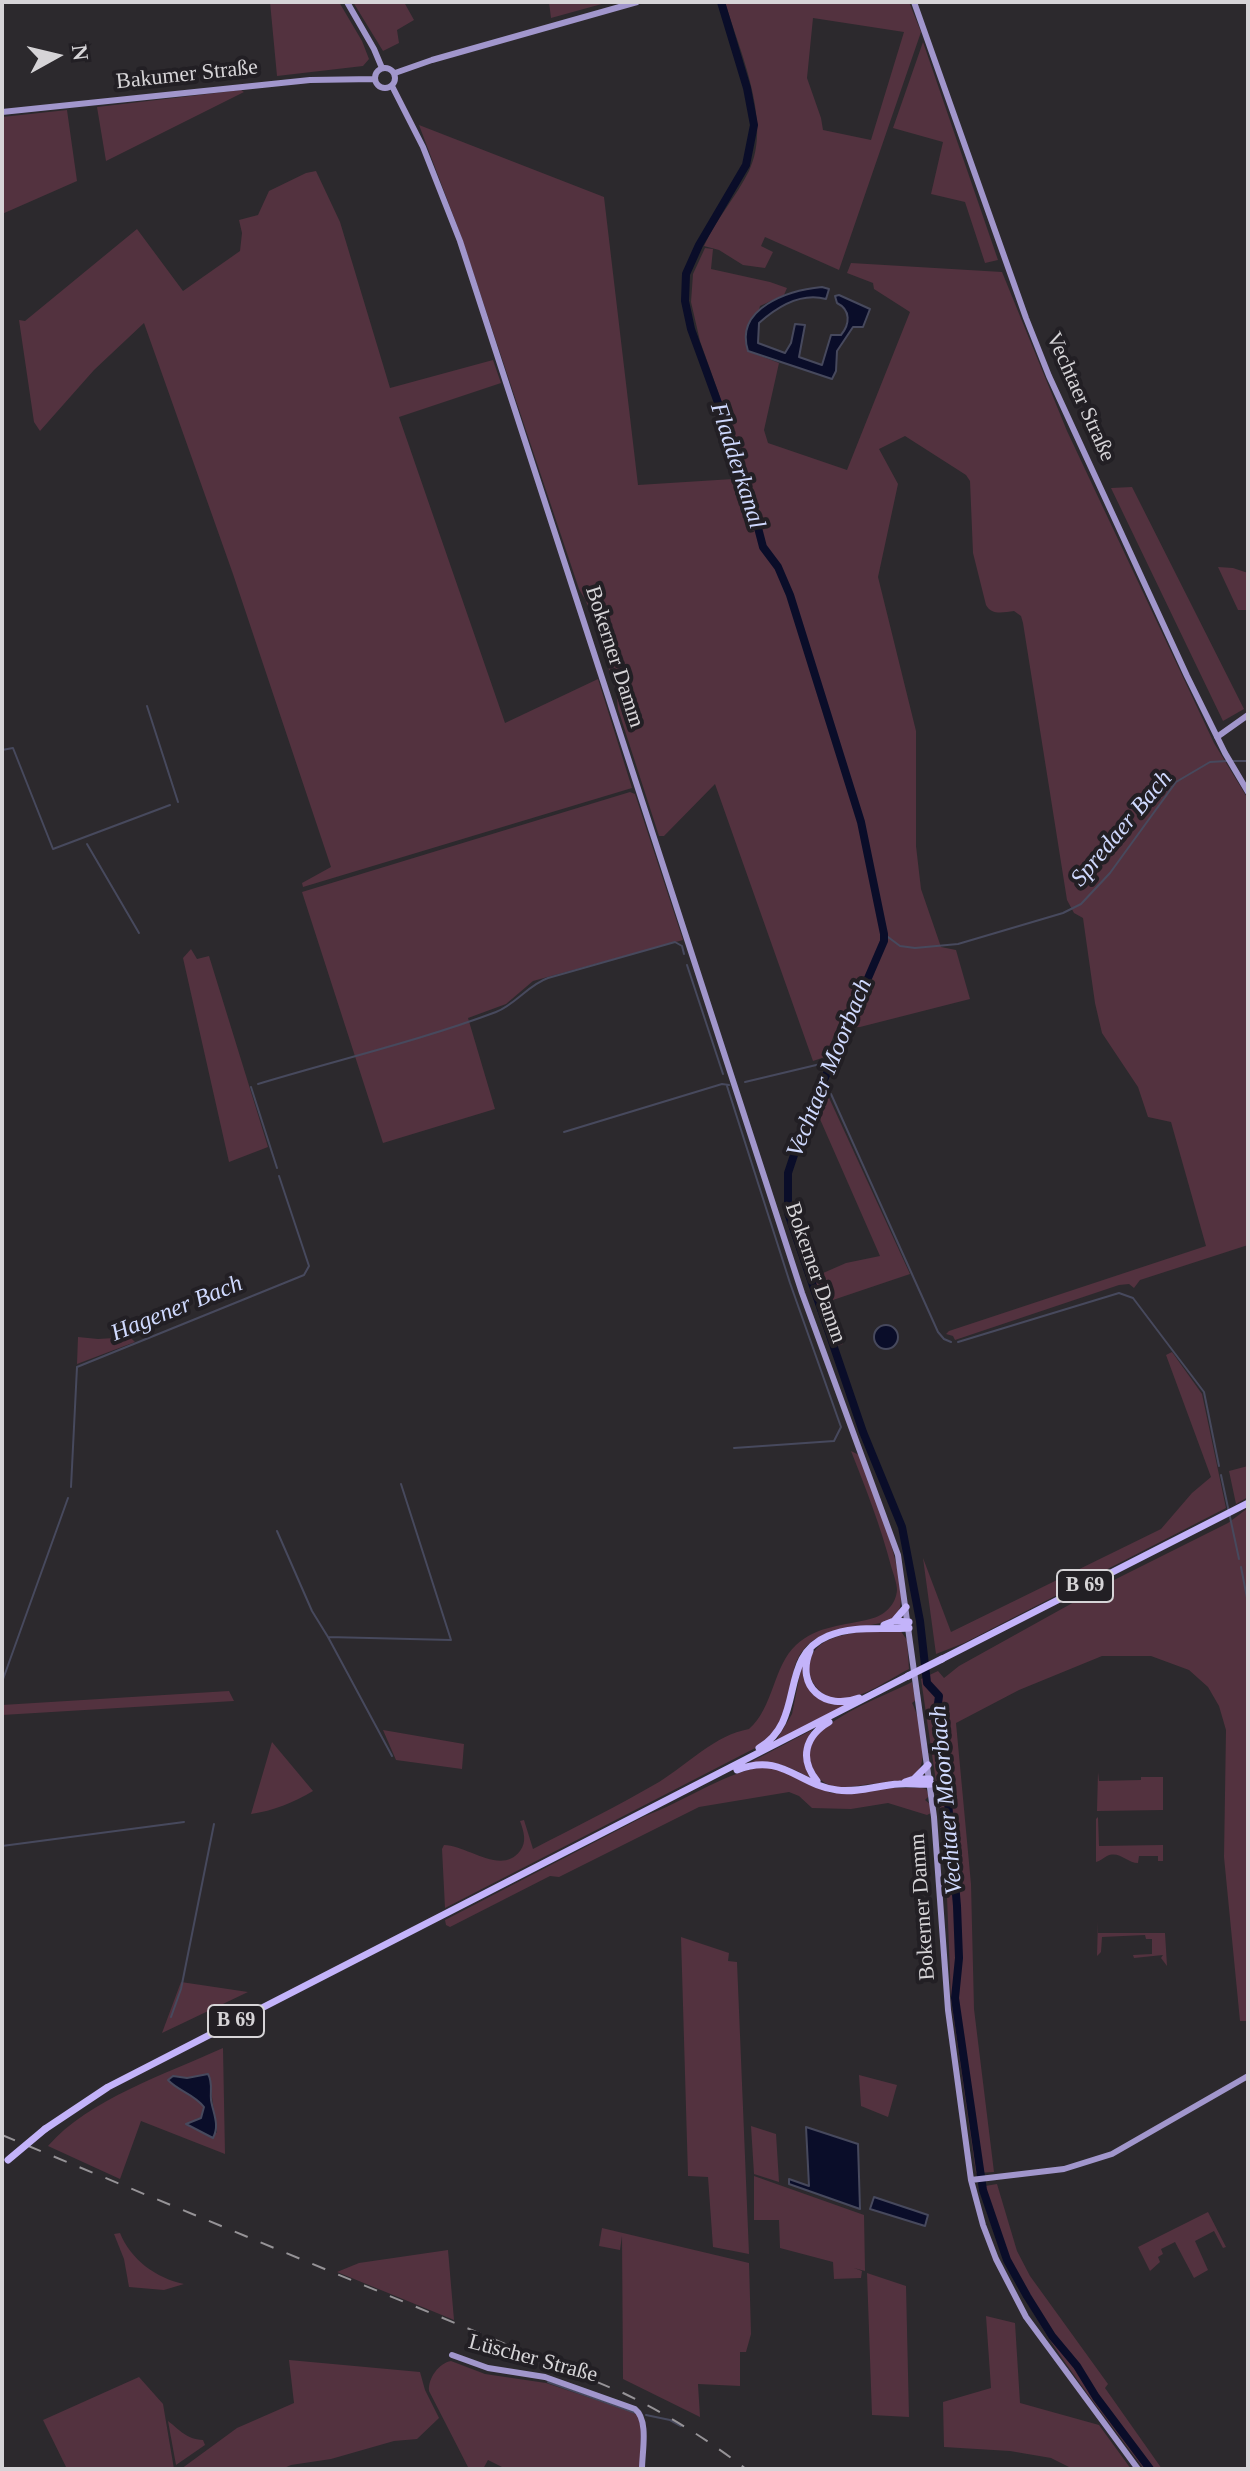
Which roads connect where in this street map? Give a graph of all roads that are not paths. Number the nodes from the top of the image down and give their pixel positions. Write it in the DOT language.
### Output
graph roads {
  1 [pos="347,2"];
  2 [pos="637,2"];
  3 [pos="914,2"];
  4 [pos="382,68"];
  5 [pos="395,73"];
  6 [pos="375,79"];
  7 [pos="392,86"];
  8 [pos="2,112"];
  9 [pos="1248,715"];
  10 [pos="1217,737"];
  11 [pos="1248,792"];
  12 [pos="1245,1505"];
  13 [pos="906,1607"];
  14 [pos="894,1621"];
  15 [pos="909,1625"];
  16 [pos="877,1627"];
  17 [pos="813,1646"];
  18 [pos="887,1687"];
  19 [pos="860,1702"];
  20 [pos="928,1765"];
  21 [pos="728,1770"];
  22 [pos="709,1779"];
  23 [pos="914,1779"];
  24 [pos="930,1782"];
  25 [pos="900,1784"];
  26 [pos="821,1786"];
  27 [pos="1248,2076"];
  28 [pos="5,2163"];
  29 [pos="974,2180"];
  30 [pos="452,2355"];
  31 [pos="642,2469"];
  32 [pos="1138,2469"];
  1 -- 4 [label="main road"];
  2 -- 5 [label="main road"];
  3 -- 10 [label="main road, Vechtaer Straße"];
  4 -- 5 [label="main road"];
  4 -- 6 [label="main road"];
  5 -- 7 [label="main road"];
  6 -- 7 [label="main road"];
  6 -- 8 [label="main road, Bakumer Straße"];
  7 -- 13 [label="main road, Bokerner Damm"];
  9 -- 10 [label="main road"];
  10 -- 11 [label="main road, Vechtaer Straße"];
  12 -- 18 [label="main road, B 69, bridge"];
  13 -- 14 [label="main road"];
  13 -- 15 [label="main road, Bokerner Damm"];
  14 -- 15 [label="main road"];
  14 -- 16 [label="main road"];
  15 -- 16 [label="main road"];
  15 -- 20 [label="main road, Bokerner Damm"];
  16 -- 17 [label="main road"];
  17 -- 18 [label="main road"];
  17 -- 21 [label="main road"];
  18 -- 19 [label="main road, B 69"];
  19 -- 21 [label="main road, B 69"];
  19 -- 26 [label="main road"];
  20 -- 23 [label="main road"];
  20 -- 24 [label="main road, Bokerner Damm"];
  21 -- 22 [label="main road, B 69"];
  22 -- 26 [label="main road"];
  22 -- 28 [label="main road, B 69, bridge"];
  23 -- 24 [label="main road"];
  23 -- 25 [label="main road"];
  24 -- 25 [label="main road"];
  24 -- 29 [label="main road, Bokerner Damm"];
  25 -- 26 [label="main road"];
  27 -- 29 [label="main road"];
  29 -- 32 [label="main road, Bokerner Damm"];
  30 -- 31 [label="main road, Lüscher Straße"];
}
